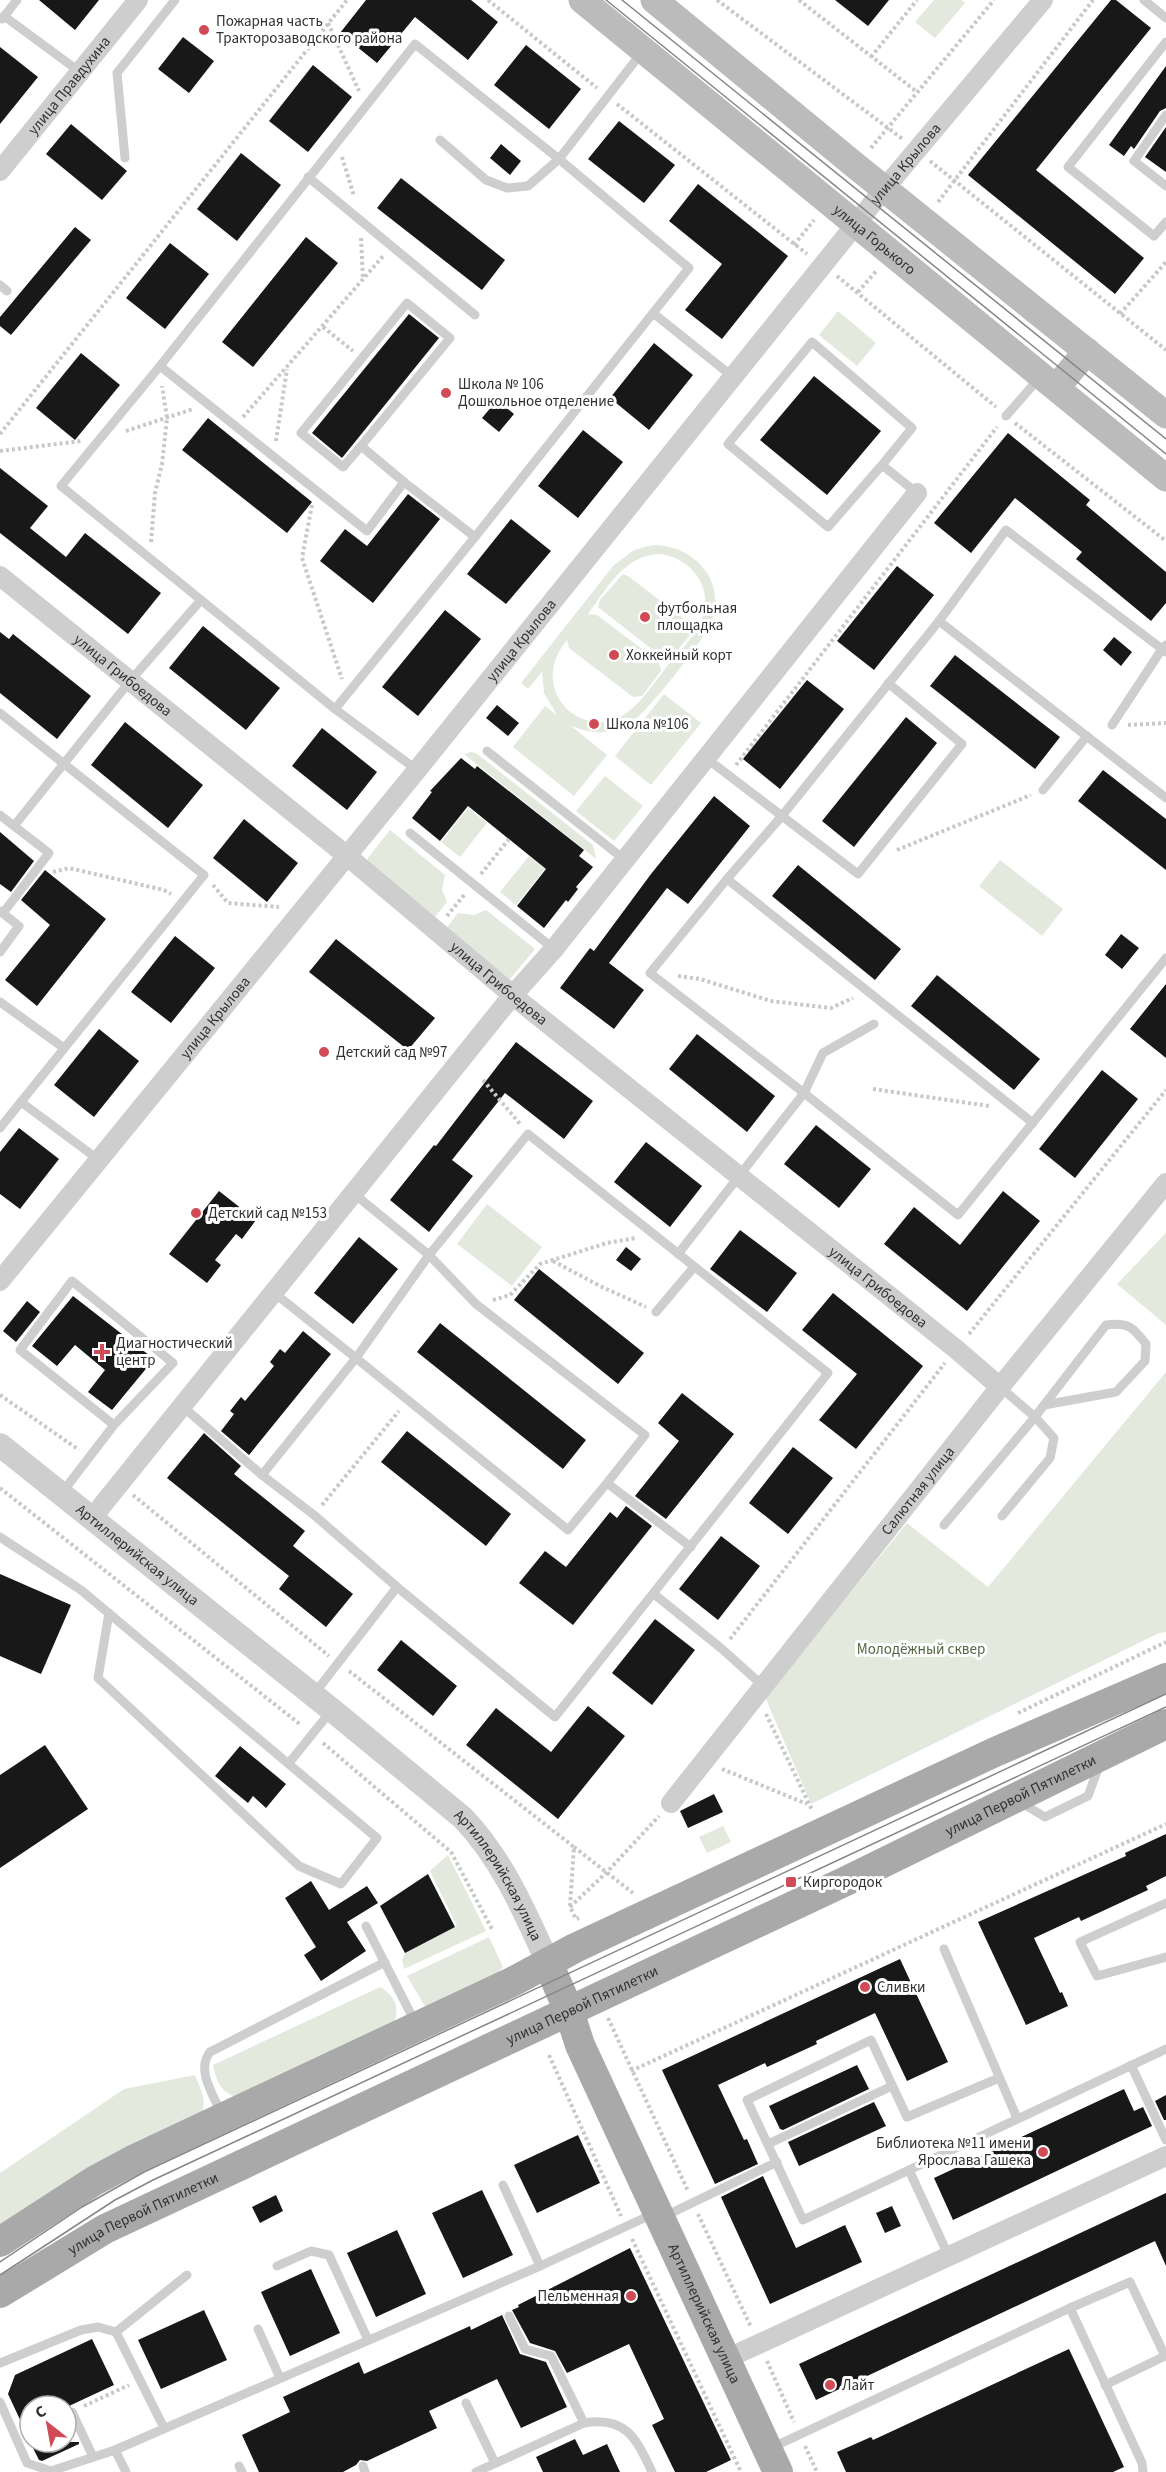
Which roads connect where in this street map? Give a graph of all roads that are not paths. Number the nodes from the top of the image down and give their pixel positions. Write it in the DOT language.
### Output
graph roads {
  1 [pos="17,0"];
  2 [pos="138,0"];
  3 [pos="175,0"];
  4 [pos="582,0"];
  5 [pos="654,0"];
  6 [pos="1043,0"];
  7 [pos="1144,0"];
  8 [pos="1166,18"];
  9 [pos="2,19"];
  10 [pos="1165,45"];
  11 [pos="644,51"];
  12 [pos="80,72"];
  13 [pos="1166,115"];
  14 [pos="440,140"];
  15 [pos="125,158"];
  16 [pos="559,159"];
  17 [pos="0,171"];
  18 [pos="308,177"];
  19 [pos="1166,186"];
  20 [pos="884,189"];
  21 [pos="1166,222"];
  22 [pos="856,224"];
  23 [pos="653,313"];
  24 [pos="475,315"];
  25 [pos="1087,351"];
  26 [pos="159,366"];
  27 [pos="733,377"];
  28 [pos="1049,382"];
  29 [pos="1166,415"];
  30 [pos="1006,416"];
  31 [pos="361,446"];
  32 [pos="882,465"];
  33 [pos="1166,478"];
  34 [pos="404,482"];
  35 [pos="916,493"];
  36 [pos="476,537"];
  37 [pos="0,576"];
  38 [pos="201,600"];
  39 [pos="939,621"];
  40 [pos="1165,648"];
  41 [pos="130,681"];
  42 [pos="888,683"];
  43 [pos="335,709"];
  44 [pos="0,713"];
  45 [pos="1112,725"];
  46 [pos="1087,736"];
  47 [pos="487,751"];
  48 [pos="706,758"];
  49 [pos="64,764"];
  50 [pos="417,770"];
  51 [pos="1044,790"];
  52 [pos="1166,798"];
  53 [pos="0,815"];
  54 [pos="782,817"];
  55 [pos="14,826"];
  56 [pos="410,833"];
  57 [pos="346,855"];
  58 [pos="625,860"];
  59 [pos="726,879"];
  60 [pos="1,912"];
  61 [pos="554,949"];
  62 [pos="0,952"];
  63 [pos="1166,958"];
  64 [pos="513,996"];
  65 [pos="0,1002"];
  66 [pos="874,1024"];
  67 [pos="64,1048"];
  68 [pos="804,1094"];
  69 [pos="21,1102"];
  70 [pos="1033,1123"];
  71 [pos="0,1128"];
  72 [pos="99,1160"];
  73 [pos="739,1176"];
  74 [pos="1166,1183"];
  75 [pos="353,1193"];
  76 [pos="678,1254"];
  77 [pos="429,1255"];
  78 [pos="694,1267"];
  79 [pos="0,1281"];
  80 [pos="273,1292"];
  81 [pos="656,1312"];
  82 [pos="356,1358"];
  83 [pos="1000,1387"];
  84 [pos="1044,1405"];
  85 [pos="181,1406"];
  86 [pos="1035,1417"];
  87 [pos="114,1425"];
  88 [pos="0,1445"];
  89 [pos="262,1474"];
  90 [pos="607,1483"];
  91 [pos="61,1494"];
  92 [pos="1002,1516"];
  93 [pos="92,1518"];
  94 [pos="944,1525"];
  95 [pos="0,1537"];
  96 [pos="691,1547"];
  97 [pos="397,1587"];
  98 [pos="654,1594"];
  99 [pos="109,1613"];
  100 [pos="1166,1678"];
  101 [pos="760,1690"];
  102 [pos="313,1695"];
  103 [pos="332,1710"];
  104 [pos="1166,1724"];
  105 [pos="290,1763"];
  106 [pos="671,1803"];
  107 [pos="1166,1903"];
  108 [pos="366,1926"];
  109 [pos="944,1949"];
  110 [pos="1166,1957"];
  111 [pos="385,1962"];
  112 [pos="548,1963"];
  113 [pos="569,2011"];
  114 [pos="417,2027"];
  115 [pos="1166,2049"];
  116 [pos="1131,2065"];
  117 [pos="999,2078"];
  118 [pos="892,2086"];
  119 [pos="224,2118"];
  120 [pos="1017,2118"];
  121 [pos="1166,2140"];
  122 [pos="768,2144"];
  123 [pos="1166,2156"];
  124 [pos="777,2162"];
  125 [pos="909,2170"];
  126 [pos="503,2185"];
  127 [pos="659,2215"];
  128 [pos="0,2242"];
  129 [pos="949,2257"];
  130 [pos="277,2266"];
  131 [pos="540,2266"];
  132 [pos="187,2275"];
  133 [pos="0,2293"];
  134 [pos="1070,2308"];
  135 [pos="509,2316"];
  136 [pos="258,2329"];
  137 [pos="116,2332"];
  138 [pos="368,2340"];
  139 [pos="726,2359"];
  140 [pos="0,2363"];
  141 [pos="280,2378"];
  142 [pos="1105,2385"];
  143 [pos="0,2402"];
  144 [pos="466,2403"];
  145 [pos="584,2422"];
  146 [pos="78,2425"];
  147 [pos="164,2428"];
  148 [pos="115,2450"];
  149 [pos="93,2457"];
  150 [pos="773,2461"];
  151 [pos="495,2463"];
  152 [pos="126,2472"];
  153 [pos="476,2472"];
  154 [pos="652,2472"];
  155 [pos="1143,2472"];
  1 -- 9 [label="lane"];
  2 -- 12 [label="street, улица Правдухина"];
  3 -- 15 [label="lane"];
  4 -- 11 [label="main road, улица Горького"];
  5 -- 20 [label="main road"];
  6 -- 20 [label="street, улица Крылова"];
  7 -- 8 [label="lane"];
  9 -- 12 [label="lane"];
  10 -- 21 [label="lane"];
  11 -- 16 [label="lane"];
  11 -- 22 [label="main road, улица Горького"];
  12 -- 17 [label="street, улица Правдухина"];
  13 -- 19 [label="lane"];
  14 -- 16 [label="lane"];
  16 -- 18 [label="lane"];
  16 -- 23 [label="lane"];
  18 -- 24 [label="lane"];
  18 -- 26 [label="lane"];
  20 -- 22 [label="street, улица Крылова"];
  20 -- 25 [label="main road"];
  22 -- 27 [label="street, улица Крылова"];
  22 -- 28 [label="main road, улица Горького"];
  23 -- 27 [label="lane"];
  23 -- 36 [label="lane"];
  25 -- 28 [label="main road"];
  25 -- 29 [label="main road"];
  26 -- 34 [label="lane"];
  26 -- 38 [label="lane"];
  27 -- 50 [label="street, улица Крылова"];
  28 -- 30 [label="lane"];
  28 -- 33 [label="main road, улица Горького"];
  31 -- 31 [label="lane"];
  31 -- 34 [label="lane"];
  32 -- 32 [label="lane"];
  32 -- 35 [label="lane"];
  34 -- 36 [label="lane"];
  35 -- 48 [label="street"];
  36 -- 43 [label="lane"];
  37 -- 41 [label="street, улица Грибоедова"];
  38 -- 41 [label="lane"];
  38 -- 43 [label="lane"];
  39 -- 40 [label="lane"];
  39 -- 42 [label="lane"];
  39 -- 46 [label="lane"];
  40 -- 45 [label="lane"];
  41 -- 49 [label="lane"];
  41 -- 57 [label="street, улица Грибоедова"];
  42 -- 54 [label="lane"];
  42 -- 54 [label="lane"];
  43 -- 50 [label="lane"];
  44 -- 49 [label="lane"];
  46 -- 51 [label="lane"];
  46 -- 52 [label="lane"];
  47 -- 58 [label="lane"];
  48 -- 54 [label="lane"];
  48 -- 58 [label="street"];
  49 -- 55 [label="lane"];
  49 -- 67 [label="lane"];
  50 -- 57 [label="street, улица Крылова"];
  53 -- 55 [label="lane"];
  54 -- 59 [label="lane"];
  55 -- 60 [label="lane"];
  56 -- 61 [label="lane"];
  57 -- 64 [label="street, улица Грибоедова"];
  57 -- 72 [label="street, улица Крылова"];
  58 -- 61 [label="street"];
  59 -- 68 [label="lane"];
  59 -- 70 [label="lane"];
  60 -- 62 [label="lane"];
  61 -- 64 [label="street"];
  63 -- 70 [label="lane"];
  64 -- 73 [label="street, улица Грибоедова"];
  64 -- 75 [label="street"];
  65 -- 67 [label="lane"];
  66 -- 68 [label="lane"];
  67 -- 69 [label="lane"];
  68 -- 70 [label="lane"];
  68 -- 73 [label="lane"];
  69 -- 71 [label="lane"];
  69 -- 72 [label="lane"];
  72 -- 79 [label="street, улица Крылова"];
  73 -- 76 [label="lane"];
  73 -- 83 [label="street, улица Грибоедова"];
  74 -- 83 [label="street, Салютная улица"];
  75 -- 77 [label="lane"];
  75 -- 80 [label="street"];
  76 -- 77 [label="lane"];
  76 -- 78 [label="lane"];
  77 -- 82 [label="lane"];
  77 -- 90 [label="lane"];
  78 -- 81 [label="lane"];
  78 -- 96 [label="lane"];
  80 -- 82 [label="lane"];
  80 -- 85 [label="street"];
  82 -- 89 [label="lane"];
  82 -- 90 [label="lane"];
  83 -- 86 [label="lane"];
  83 -- 101 [label="street, Салютная улица"];
  84 -- 84 [label="lane"];
  84 -- 86 [label="lane"];
  85 -- 89 [label="lane"];
  85 -- 93 [label="street"];
  86 -- 92 [label="lane"];
  86 -- 94 [label="lane"];
  87 -- 87 [label="lane"];
  87 -- 91 [label="lane"];
  88 -- 91 [label="street, Артиллерийская улица"];
  89 -- 97 [label="lane"];
  90 -- 96 [label="lane"];
  91 -- 93 [label="street, Артиллерийская улица"];
  93 -- 102 [label="street, Артиллерийская улица"];
  95 -- 99 [label="lane"];
  96 -- 98 [label="lane"];
  97 -- 98 [label="lane"];
  97 -- 102 [label="lane"];
  98 -- 101 [label="lane"];
  99 -- 105 [label="lane"];
  99 -- 105 [label="lane"];
  100 -- 112 [label="main road"];
  101 -- 106 [label="street, Салютная улица"];
  102 -- 103 [label="street, Артиллерийская улица"];
  103 -- 105 [label="lane"];
  103 -- 112 [label="street, Артиллерийская улица"];
  104 -- 113 [label="main road, улица Первой Пятилетки"];
  107 -- 110 [label="lane"];
  108 -- 111 [label="lane"];
  109 -- 117 [label="lane"];
  111 -- 114 [label="lane"];
  111 -- 119 [label="lane"];
  112 -- 113 [label="main road, Артиллерийская улица"];
  112 -- 114 [label="main road"];
  113 -- 127 [label="main road, Артиллерийская улица"];
  113 -- 133 [label="main road, улица Первой Пятилетки"];
  114 -- 119 [label="main road"];
  115 -- 116 [label="lane"];
  116 -- 120 [label="lane"];
  116 -- 121 [label="lane"];
  117 -- 118 [label="lane"];
  117 -- 120 [label="lane"];
  118 -- 122 [label="lane"];
  118 -- 122 [label="lane"];
  119 -- 128 [label="main road"];
  120 -- 125 [label="lane"];
  122 -- 124 [label="lane"];
  123 -- 129 [label="street"];
  124 -- 125 [label="lane"];
  124 -- 127 [label="lane"];
  125 -- 129 [label="lane"];
  126 -- 131 [label="lane"];
  127 -- 131 [label="lane"];
  127 -- 139 [label="main road, Артиллерийская улица"];
  129 -- 139 [label="street"];
  130 -- 138 [label="lane"];
  131 -- 138 [label="lane"];
  132 -- 137 [label="lane"];
  134 -- 142 [label="lane"];
  134 -- 142 [label="lane"];
  134 -- 150 [label="lane"];
  135 -- 145 [label="lane"];
  136 -- 141 [label="lane"];
  137 -- 140 [label="lane"];
  137 -- 147 [label="lane"];
  138 -- 141 [label="lane"];
  139 -- 150 [label="main road, Артиллерийская улица"];
  141 -- 147 [label="lane"];
  142 -- 155 [label="lane"];
  143 -- 149 [label="lane"];
  144 -- 151 [label="lane"];
  145 -- 151 [label="lane"];
  145 -- 154 [label="lane"];
  146 -- 149 [label="lane"];
  147 -- 148 [label="lane"];
  148 -- 149 [label="lane"];
  148 -- 152 [label="lane"];
  151 -- 153 [label="lane"];
}
